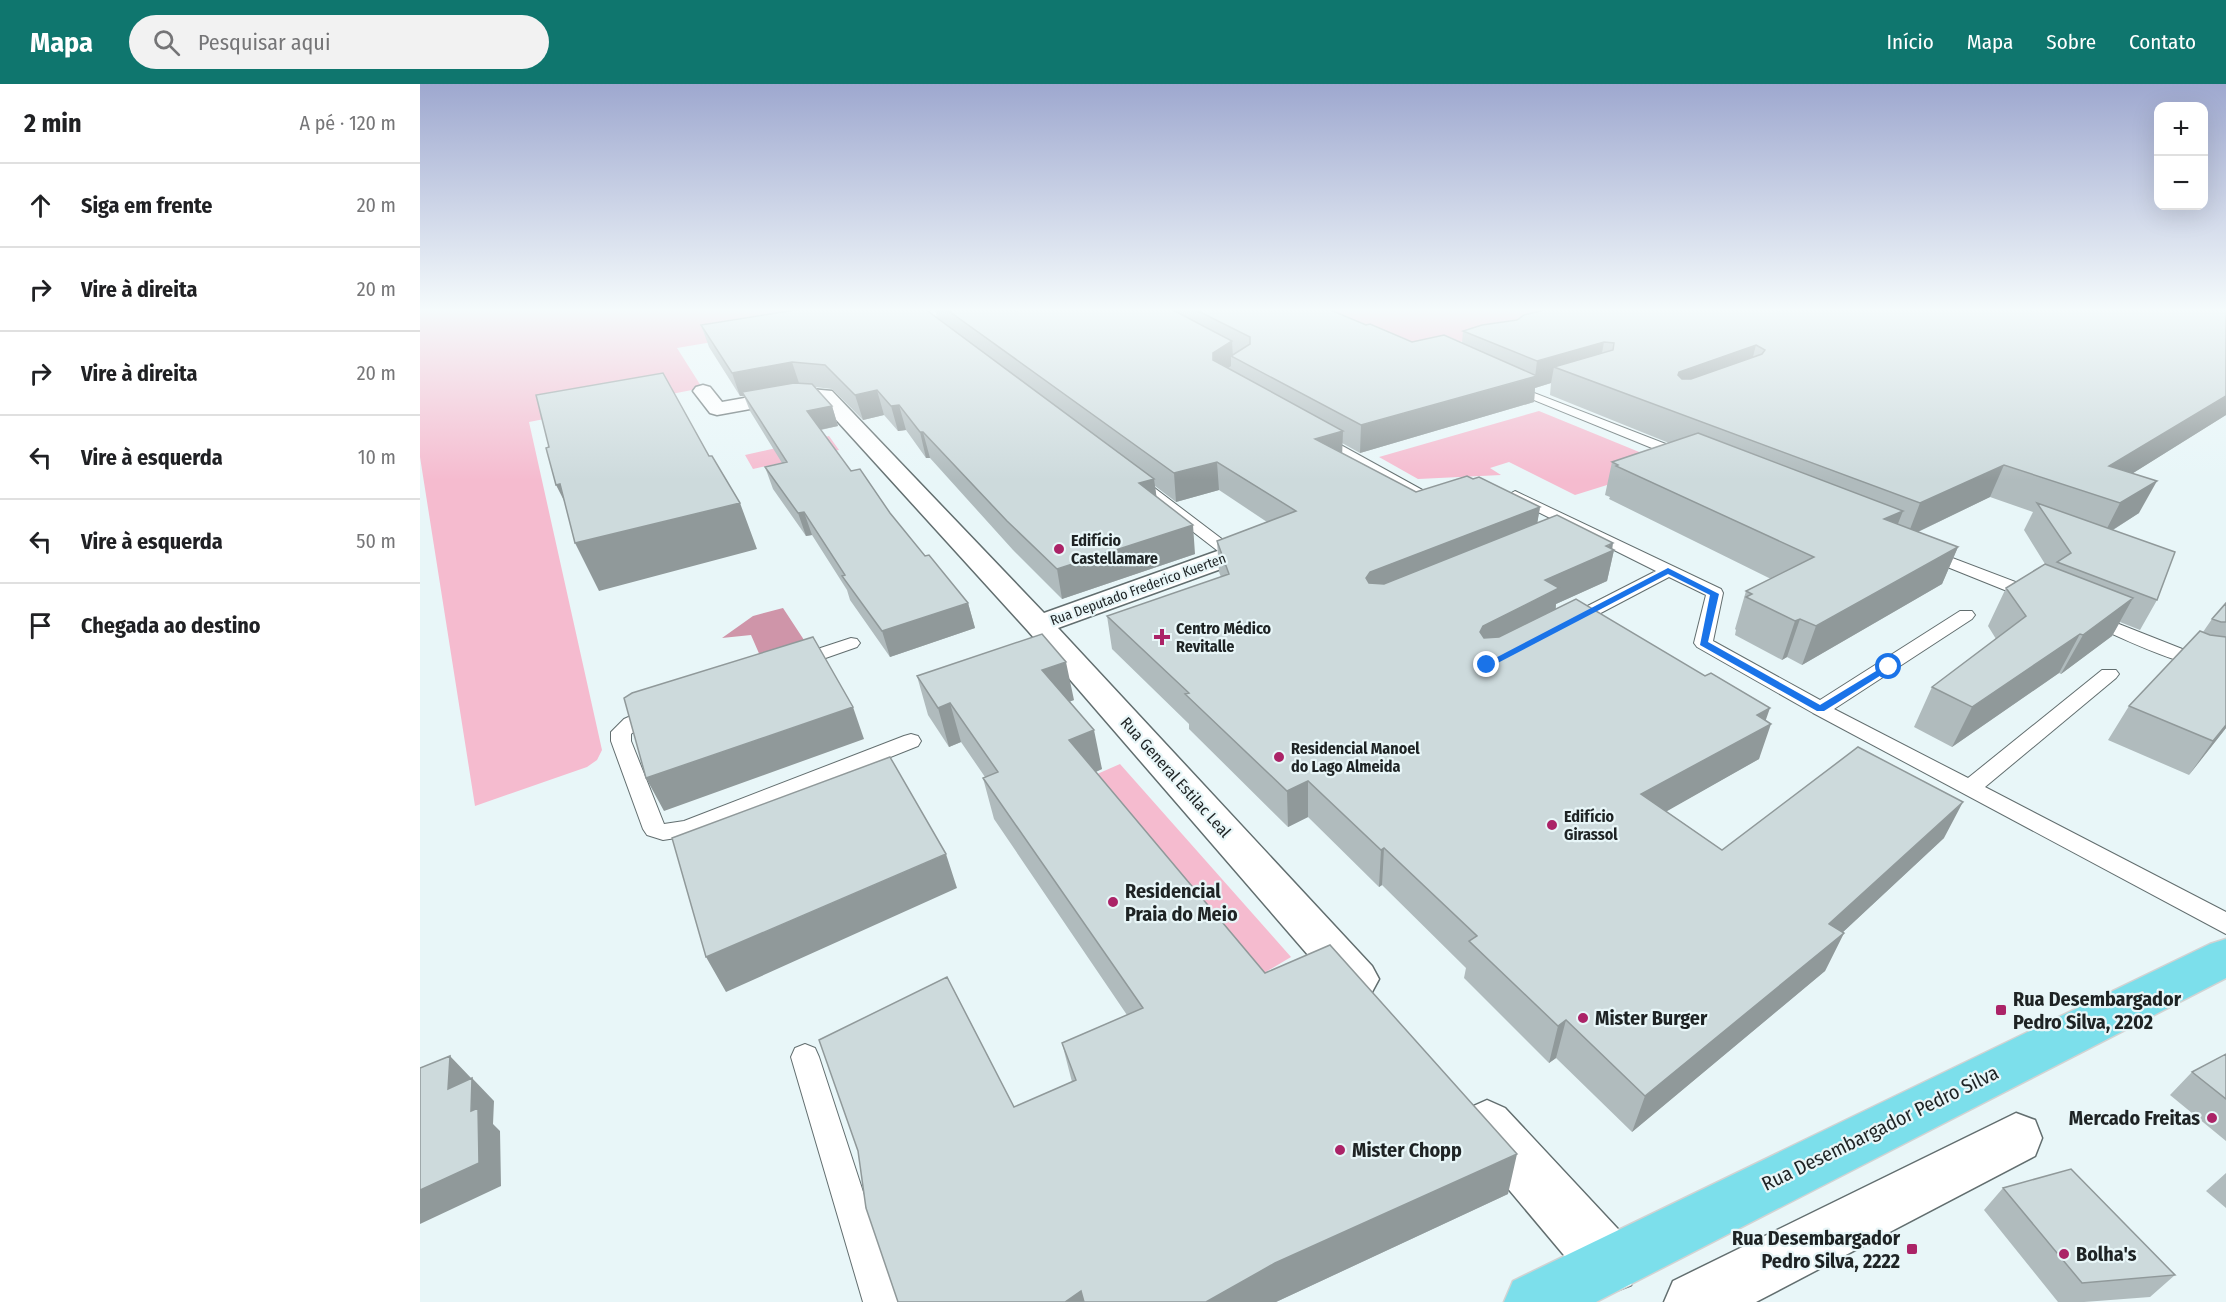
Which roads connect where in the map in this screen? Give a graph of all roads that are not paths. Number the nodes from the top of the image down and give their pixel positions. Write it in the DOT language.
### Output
graph roads {
  1 [pos="1502,383"];
  2 [pos="1552,389"];
  3 [pos="703,391"];
  4 [pos="1532,395"];
  5 [pos="1301,427"];
  6 [pos="1699,462"];
  7 [pos="1128,474"];
  8 [pos="1494,491"];
  9 [pos="1459,494"];
  10 [pos="1580,527"];
  11 [pos="1558,536"];
  12 [pos="1910,546"];
  13 [pos="1233,555"];
  14 [pos="1668,570"];
  15 [pos="2044,600"];
  16 [pos="2077,613"];
  17 [pos="1966,615"];
  18 [pos="1039,625"];
  19 [pos="1557,628"];
  20 [pos="851,643"];
  21 [pos="2226,660"];
  22 [pos="774,670"];
  23 [pos="2109,674"];
  24 [pos="669,706"];
  25 [pos="1820,709"];
  26 [pos="911,741"];
  27 [pos="1970,788"];
  28 [pos="2226,924"];
  29 [pos="2226,957"];
  30 [pos="1375,1000"];
  31 [pos="805,1057"];
  32 [pos="1463,1099"];
  33 [pos="2016,1138"];
  34 [pos="1610,1264"];
  35 [pos="881,1302"];
  36 [pos="1534,1302"];
  37 [pos="1694,1302"];
  1 -- 4 [label="lane"];
  2 -- 4 [label="lane"];
  3 -- 18 [label="street, Rua General Estilac Leal"];
  4 -- 6 [label="lane"];
  5 -- 9 [label="lane"];
  7 -- 13 [label="lane, Rua Deputado Frederico Kuerten"];
  8 -- 10 [label="lane"];
  10 -- 11 [label="lane"];
  10 -- 14 [label="lane"];
  12 -- 15 [label="lane"];
  13 -- 18 [label="street, Rua Deputado Frederico Kuerten"];
  14 -- 19 [label="lane"];
  14 -- 25 [label="lane"];
  16 -- 21 [label="lane"];
  17 -- 25 [label="lane"];
  18 -- 30 [label="street, Rua General Estilac Leal"];
  20 -- 22 [label="lane"];
  23 -- 27 [label="lane"];
  24 -- 26 [label="lane"];
  25 -- 27 [label="lane"];
  27 -- 28 [label="lane"];
  29 -- 34 [label="main road, Rua Desembargador Pedro Silva"];
  31 -- 35 [label="lane"];
  32 -- 34 [label="street"];
  33 -- 37 [label="street"];
  34 -- 36 [label="main road, Rua Desembargador Pedro Silva"];
}
